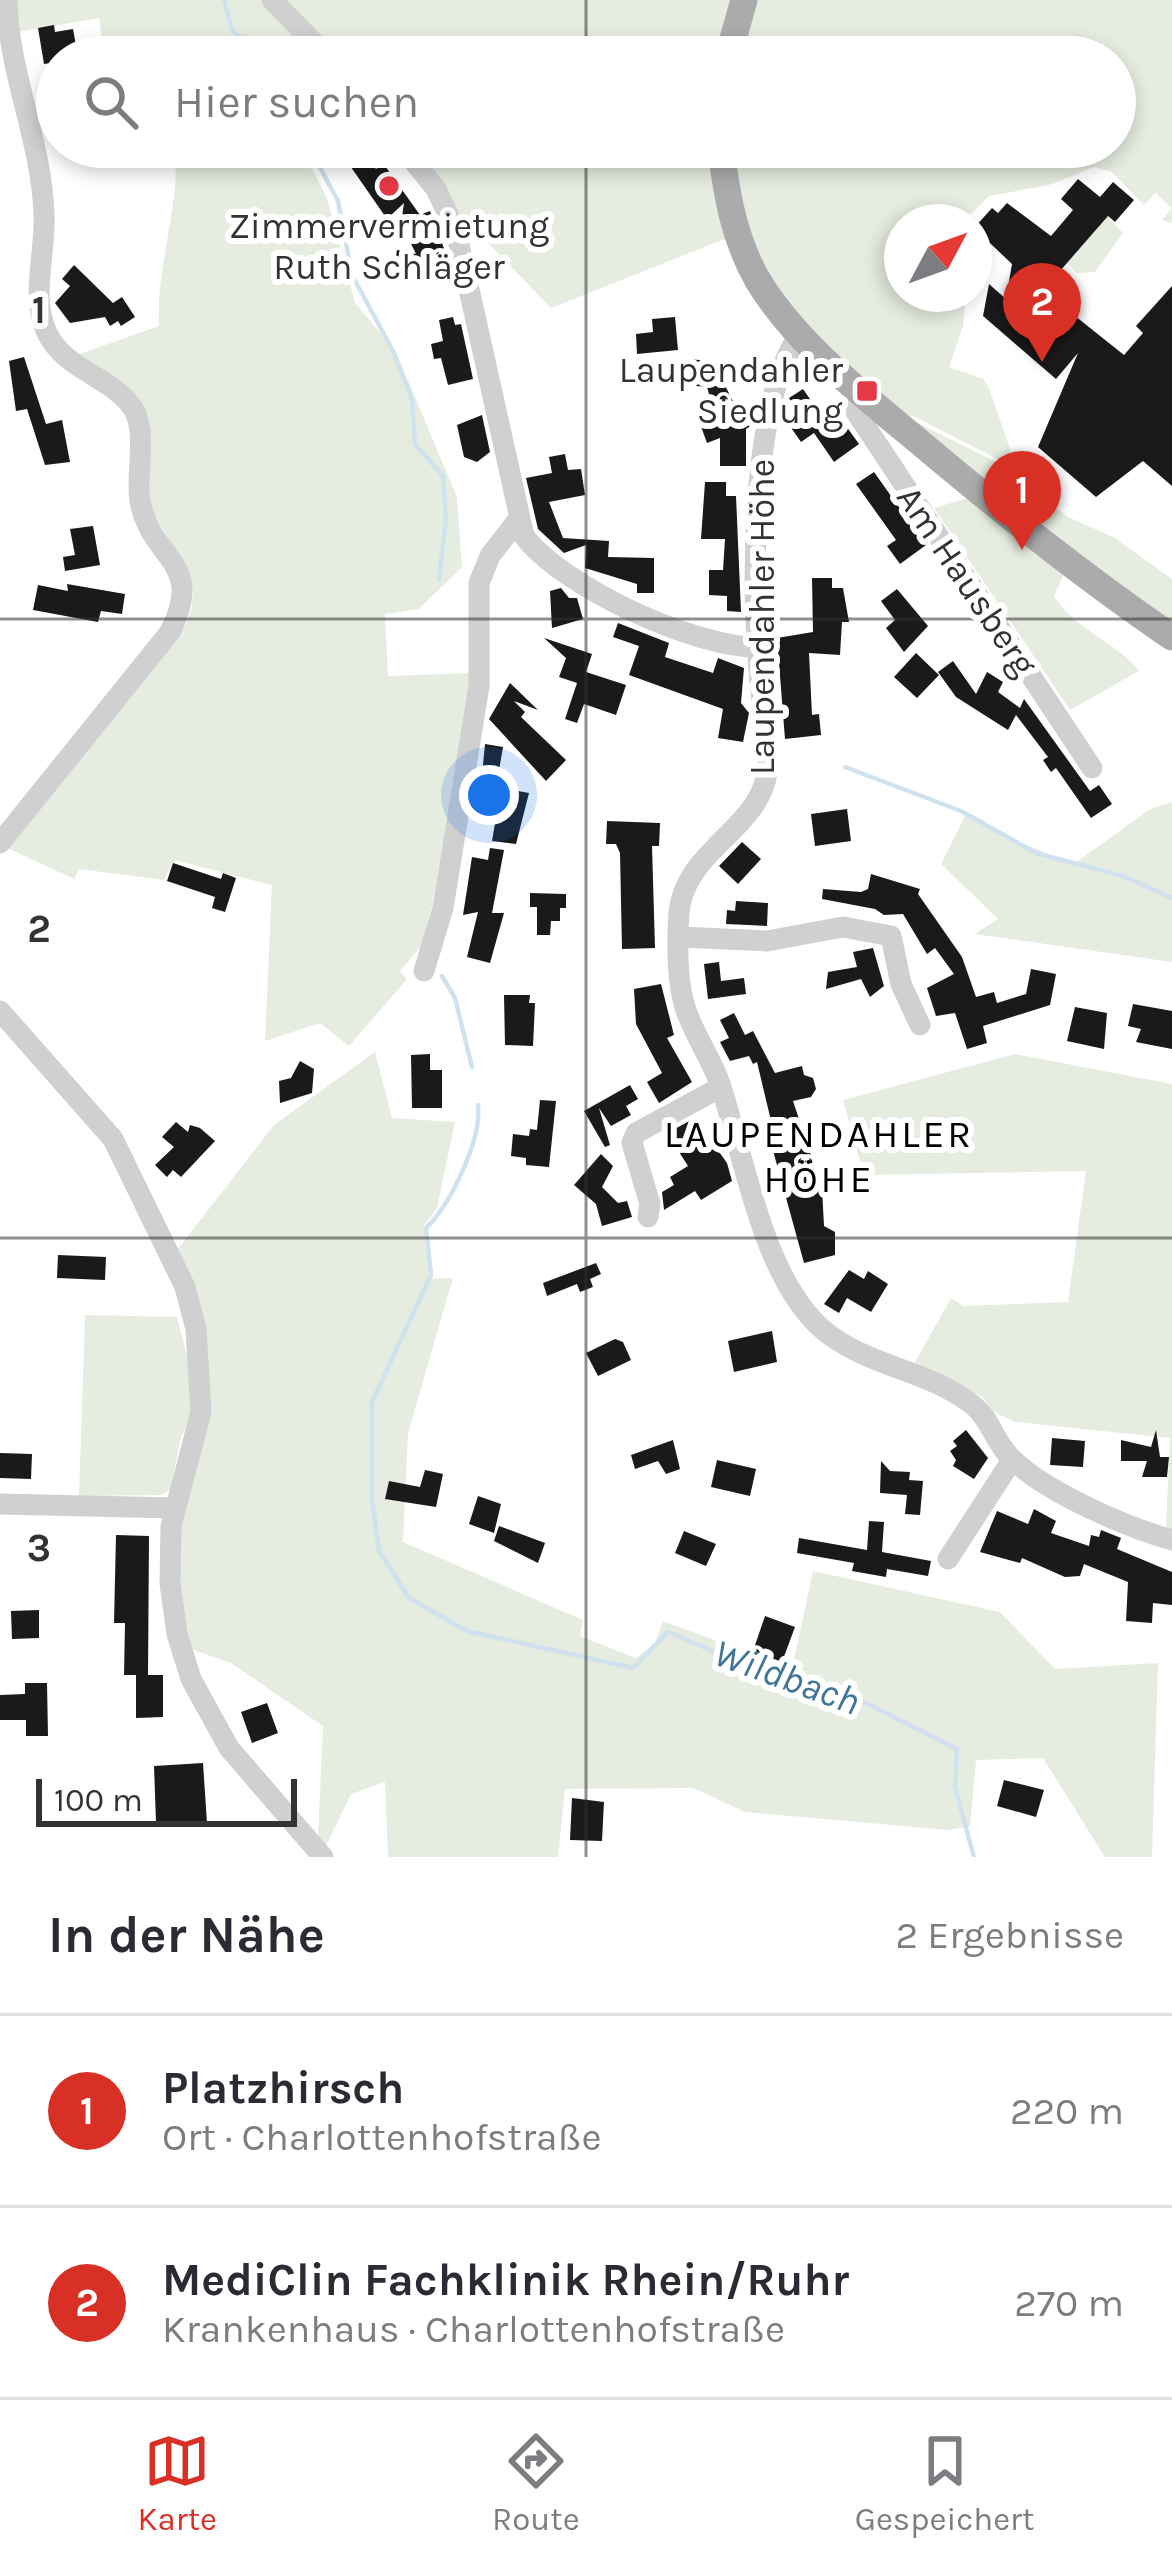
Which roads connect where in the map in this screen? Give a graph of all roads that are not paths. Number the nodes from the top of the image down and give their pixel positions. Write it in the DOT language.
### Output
graph roads {
  1 [pos="7,0"];
  2 [pos="272,0"];
  3 [pos="744,0"];
  4 [pos="307,36"];
  5 [pos="734,36"];
  6 [pos="36,139"];
  7 [pos="41,168"];
  8 [pos="419,168"];
  9 [pos="724,168"];
  10 [pos="800,334"];
  11 [pos="858,390"];
  12 [pos="517,521"];
  13 [pos="1172,637"];
  14 [pos="757,647"];
  15 [pos="1092,768"];
  16 [pos="0,843"];
  17 [pos="680,937"];
  18 [pos="424,971"];
  19 [pos="0,1011"];
  20 [pos="920,1025"];
  21 [pos="721,1087"];
  22 [pos="648,1216"];
  23 [pos="1012,1460"];
  24 [pos="0,1504"];
  25 [pos="174,1508"];
  26 [pos="1172,1540"];
  27 [pos="948,1559"];
  28 [pos="323,1857"];
  1 -- 6 [label="street"];
  2 -- 4 [label="street"];
  3 -- 5 [label="main road"];
  7 -- 16 [label="street"];
  8 -- 12 [label="street"];
  9 -- 10 [label="main road"];
  10 -- 11 [label="main road"];
  10 -- 14 [label="street, Laupendahler Höhe"];
  11 -- 13 [label="main road"];
  11 -- 15 [label="street, Am Hausberg"];
  12 -- 14 [label="street"];
  12 -- 18 [label="street"];
  14 -- 17 [label="street, Laupendahler Höhe"];
  17 -- 20 [label="street"];
  17 -- 21 [label="street, Laupendahler Höhe"];
  19 -- 25 [label="street"];
  21 -- 22 [label="street"];
  21 -- 23 [label="street, Laupendahler Höhe"];
  23 -- 26 [label="street, Laupendahler Höhe"];
  23 -- 27 [label="street"];
  24 -- 25 [label="street"];
  25 -- 28 [label="street"];
}
